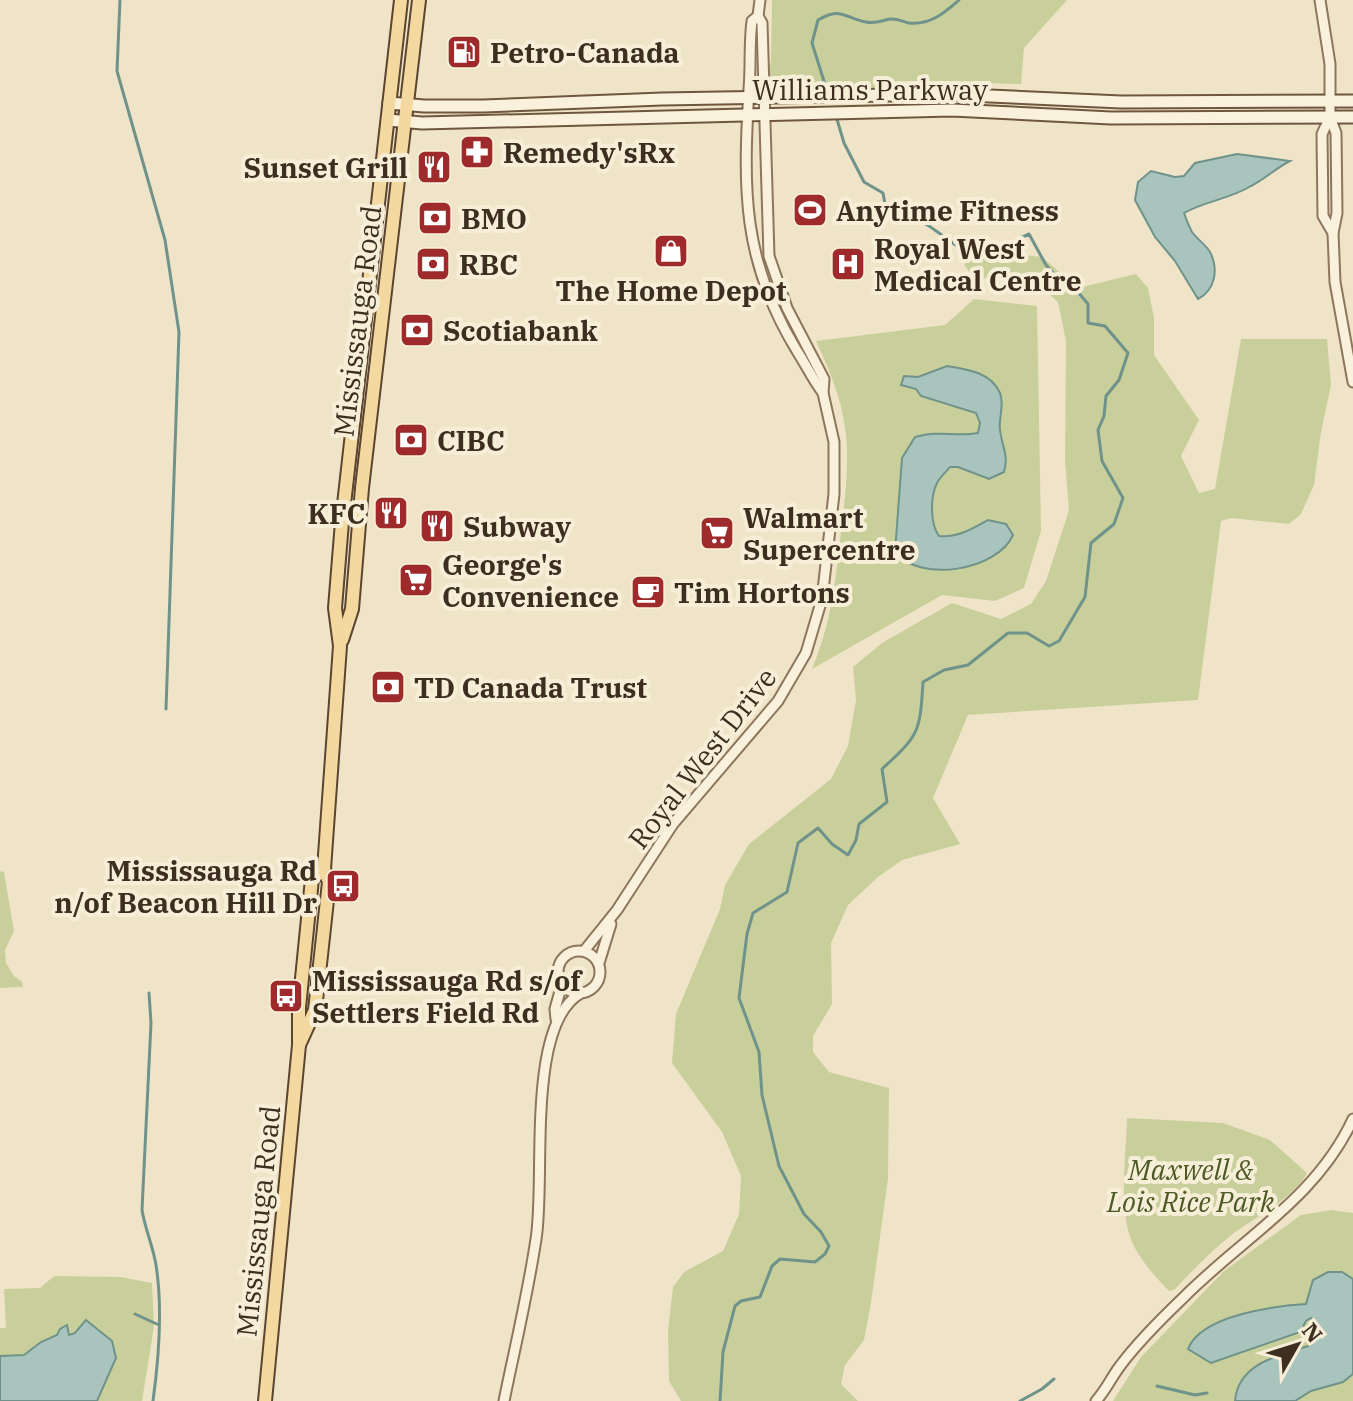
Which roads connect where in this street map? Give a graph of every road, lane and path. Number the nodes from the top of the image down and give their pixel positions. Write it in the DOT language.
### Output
graph roads {
  1 [pos="401,0"];
  2 [pos="419,0"];
  3 [pos="760,0"];
  4 [pos="1320,0"];
  5 [pos="758,16"];
  6 [pos="763,97"];
  7 [pos="749,98"];
  8 [pos="1331,101"];
  9 [pos="1353,101"];
  10 [pos="389,103"];
  11 [pos="406,105"];
  12 [pos="748,114"];
  13 [pos="765,114"];
  14 [pos="1330,117"];
  15 [pos="1353,117"];
  16 [pos="388,120"];
  17 [pos="404,121"];
  18 [pos="1353,382"];
  19 [pos="823,393"];
  20 [pos="340,646"];
  21 [pos="617,910"];
  22 [pos="584,951"];
  23 [pos="599,963"];
  24 [pos="562,984"];
  25 [pos="581,993"];
  26 [pos="556,1019"];
  27 [pos="1353,1119"];
  28 [pos="1104,1396"];
  29 [pos="265,1401"];
  30 [pos="504,1401"];
  31 [pos="1096,1401"];
  1 -- 10 [label="main road, Mississauga Road"];
  2 -- 11 [label="main road, Mississauga Road"];
  3 -- 5 [label="street, Royal West Drive"];
  4 -- 8 [label="street"];
  5 -- 6 [label="street, Royal West Drive"];
  5 -- 7 [label="street, Royal West Drive"];
  6 -- 7 [label="main road, Williams Parkway"];
  6 -- 8 [label="main road, Williams Parkway"];
  6 -- 13 [label="street, Royal West Drive"];
  7 -- 11 [label="main road, Williams Parkway"];
  7 -- 12 [label="street, Royal West Drive"];
  8 -- 9 [label="main road, Williams Parkway"];
  8 -- 14 [label="street"];
  10 -- 11 [label="main road, Williams Parkway"];
  10 -- 16 [label="main road, Mississauga Road"];
  11 -- 17 [label="main road, Mississauga Road"];
  12 -- 13 [label="main road, Williams Parkway"];
  12 -- 17 [label="main road, Williams Parkway"];
  12 -- 19 [label="street, Royal West Drive"];
  13 -- 14 [label="main road, Williams Parkway"];
  13 -- 19 [label="street, Royal West Drive"];
  14 -- 15 [label="main road, Williams Parkway"];
  14 -- 18 [label="street"];
  16 -- 17 [label="main road, Williams Parkway"];
  16 -- 20 [label="main road, Mississauga Road"];
  17 -- 20 [label="main road, Mississauga Road"];
  19 -- 21 [label="street, Royal West Drive"];
  20 -- 29 [label="main road, Mississauga Road"];
  21 -- 22 [label="street, Royal West Drive"];
  21 -- 23 [label="street, Royal West Drive"];
  22 -- 23 [label="street"];
  22 -- 24 [label="street"];
  23 -- 25 [label="street"];
  24 -- 25 [label="street"];
  24 -- 26 [label="street"];
  25 -- 26 [label="street"];
  26 -- 30 [label="street"];
  27 -- 28 [label="street"];
  28 -- 31 [label="street"];
}
